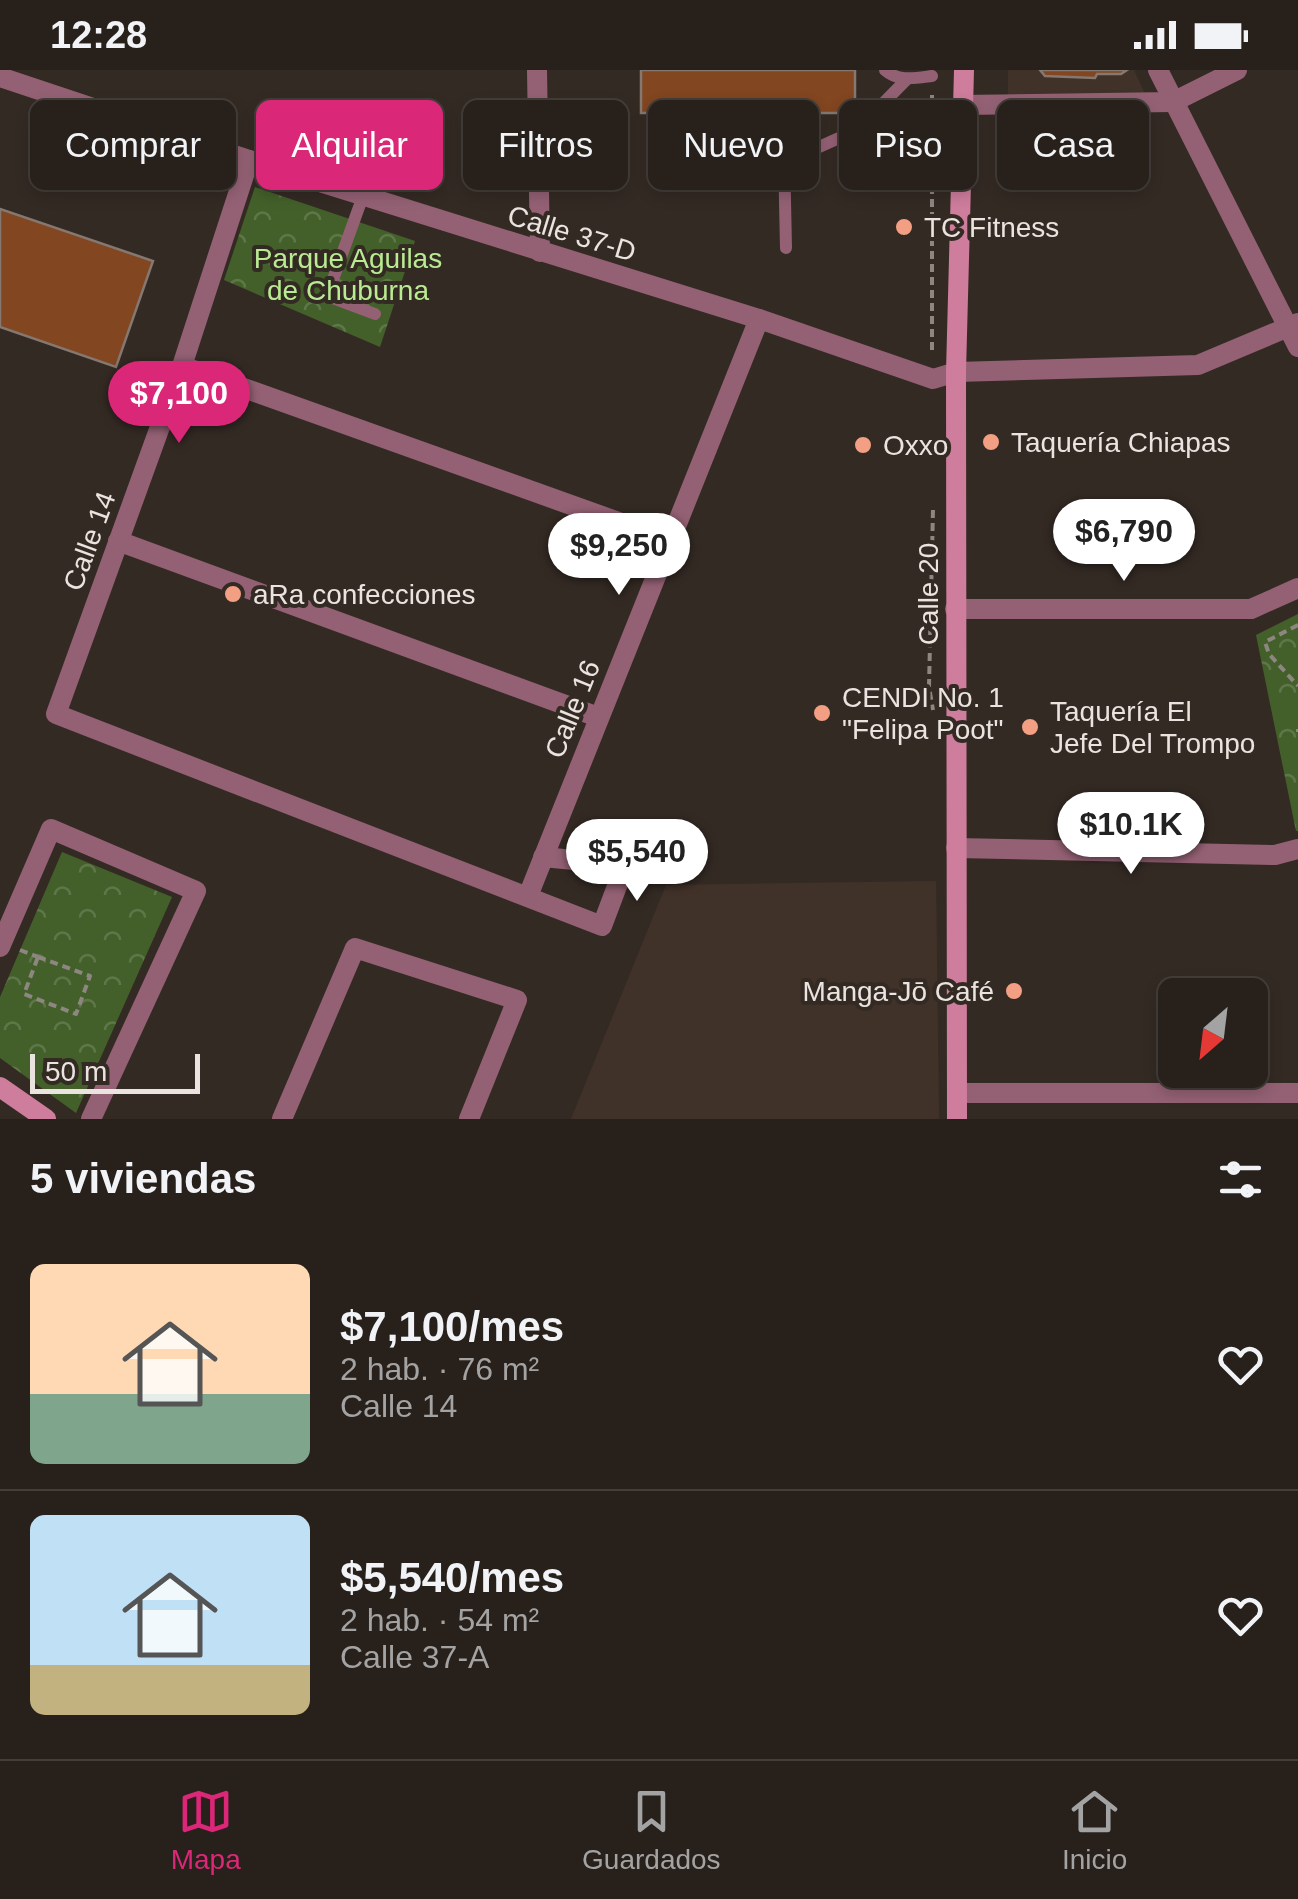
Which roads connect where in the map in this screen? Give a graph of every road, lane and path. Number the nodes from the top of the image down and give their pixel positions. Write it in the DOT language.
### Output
graph roads {
  1 [pos="536,70"];
  2 [pos="885,70"];
  3 [pos="964,70"];
  4 [pos="1158,70"];
  5 [pos="1237,70"];
  6 [pos="0,76"];
  7 [pos="906,79"];
  8 [pos="932,82"];
  9 [pos="963,100"];
  10 [pos="1173,102"];
  11 [pos="977,106"];
  12 [pos="819,147"];
  13 [pos="249,160"];
  14 [pos="785,190"];
  15 [pos="961,190"];
  16 [pos="364,196"];
  17 [pos="786,248"];
  18 [pos="540,252"];
  19 [pos="375,314"];
  20 [pos="759,320"];
  21 [pos="1295,332"];
  22 [pos="932,352"];
  23 [pos="182,366"];
  24 [pos="956,372"];
  25 [pos="670,540"];
  26 [pos="118,542"];
  27 [pos="1298,588"];
  28 [pos="955,608"];
  29 [pos="1298,625"];
  30 [pos="1298,686"];
  31 [pos="598,718"];
  32 [pos="956,848"];
  33 [pos="1298,848"];
  34 [pos="543,857"];
  35 [pos="528,896"];
  36 [pos="8,948"];
  37 [pos="38,956"];
  38 [pos="0,1087"];
  39 [pos="1298,1092"];
  40 [pos="957,1093"];
  41 [pos="46,1119"];
  42 [pos="90,1119"];
  43 [pos="282,1119"];
  44 [pos="468,1119"];
  45 [pos="958,1119"];
  1 -- 18 [label="street"];
  2 -- 7 [label="lane"];
  3 -- 9 [label="street, Calle 20"];
  4 -- 10 [label="street"];
  5 -- 10 [label="street"];
  6 -- 13 [label="street, Calle 37-D"];
  7 -- 8 [label="lane"];
  7 -- 12 [label="lane"];
  8 -- 22 [label="path"];
  10 -- 11 [label="street"];
  10 -- 21 [label="street"];
  13 -- 16 [label="street, Calle 37-D"];
  13 -- 23 [label="street, Calle 14"];
  14 -- 17 [label="lane"];
  15 -- 24 [label="street, Calle 20"];
  16 -- 18 [label="street, Calle 37-D"];
  16 -- 19 [label="lane"];
  18 -- 20 [label="street, Calle 37-D"];
  20 -- 24 [label="street, Calle 37-D"];
  20 -- 25 [label="street, Calle 16"];
  21 -- 24 [label="street, Calle 37-D"];
  23 -- 25 [label="street"];
  23 -- 26 [label="street, Calle 14"];
  24 -- 28 [label="street, Calle 20"];
  25 -- 31 [label="street, Calle 16"];
  26 -- 31 [label="street"];
  26 -- 35 [label="street, Calle 14"];
  27 -- 28 [label="street"];
  28 -- 32 [label="street, Calle 20"];
  29 -- 30 [label="path"];
  31 -- 34 [label="street, Calle 16"];
  32 -- 33 [label="street"];
  32 -- 40 [label="street, Calle 20"];
  34 -- 35 [label="street, Calle 16"];
  34 -- 35 [label="street"];
  36 -- 37 [label="path"];
  36 -- 42 [label="street"];
  37 -- 37 [label="path"];
  38 -- 41 [label="street"];
  39 -- 40 [label="street"];
  40 -- 45 [label="street, Calle 20"];
  43 -- 44 [label="street"];
}
